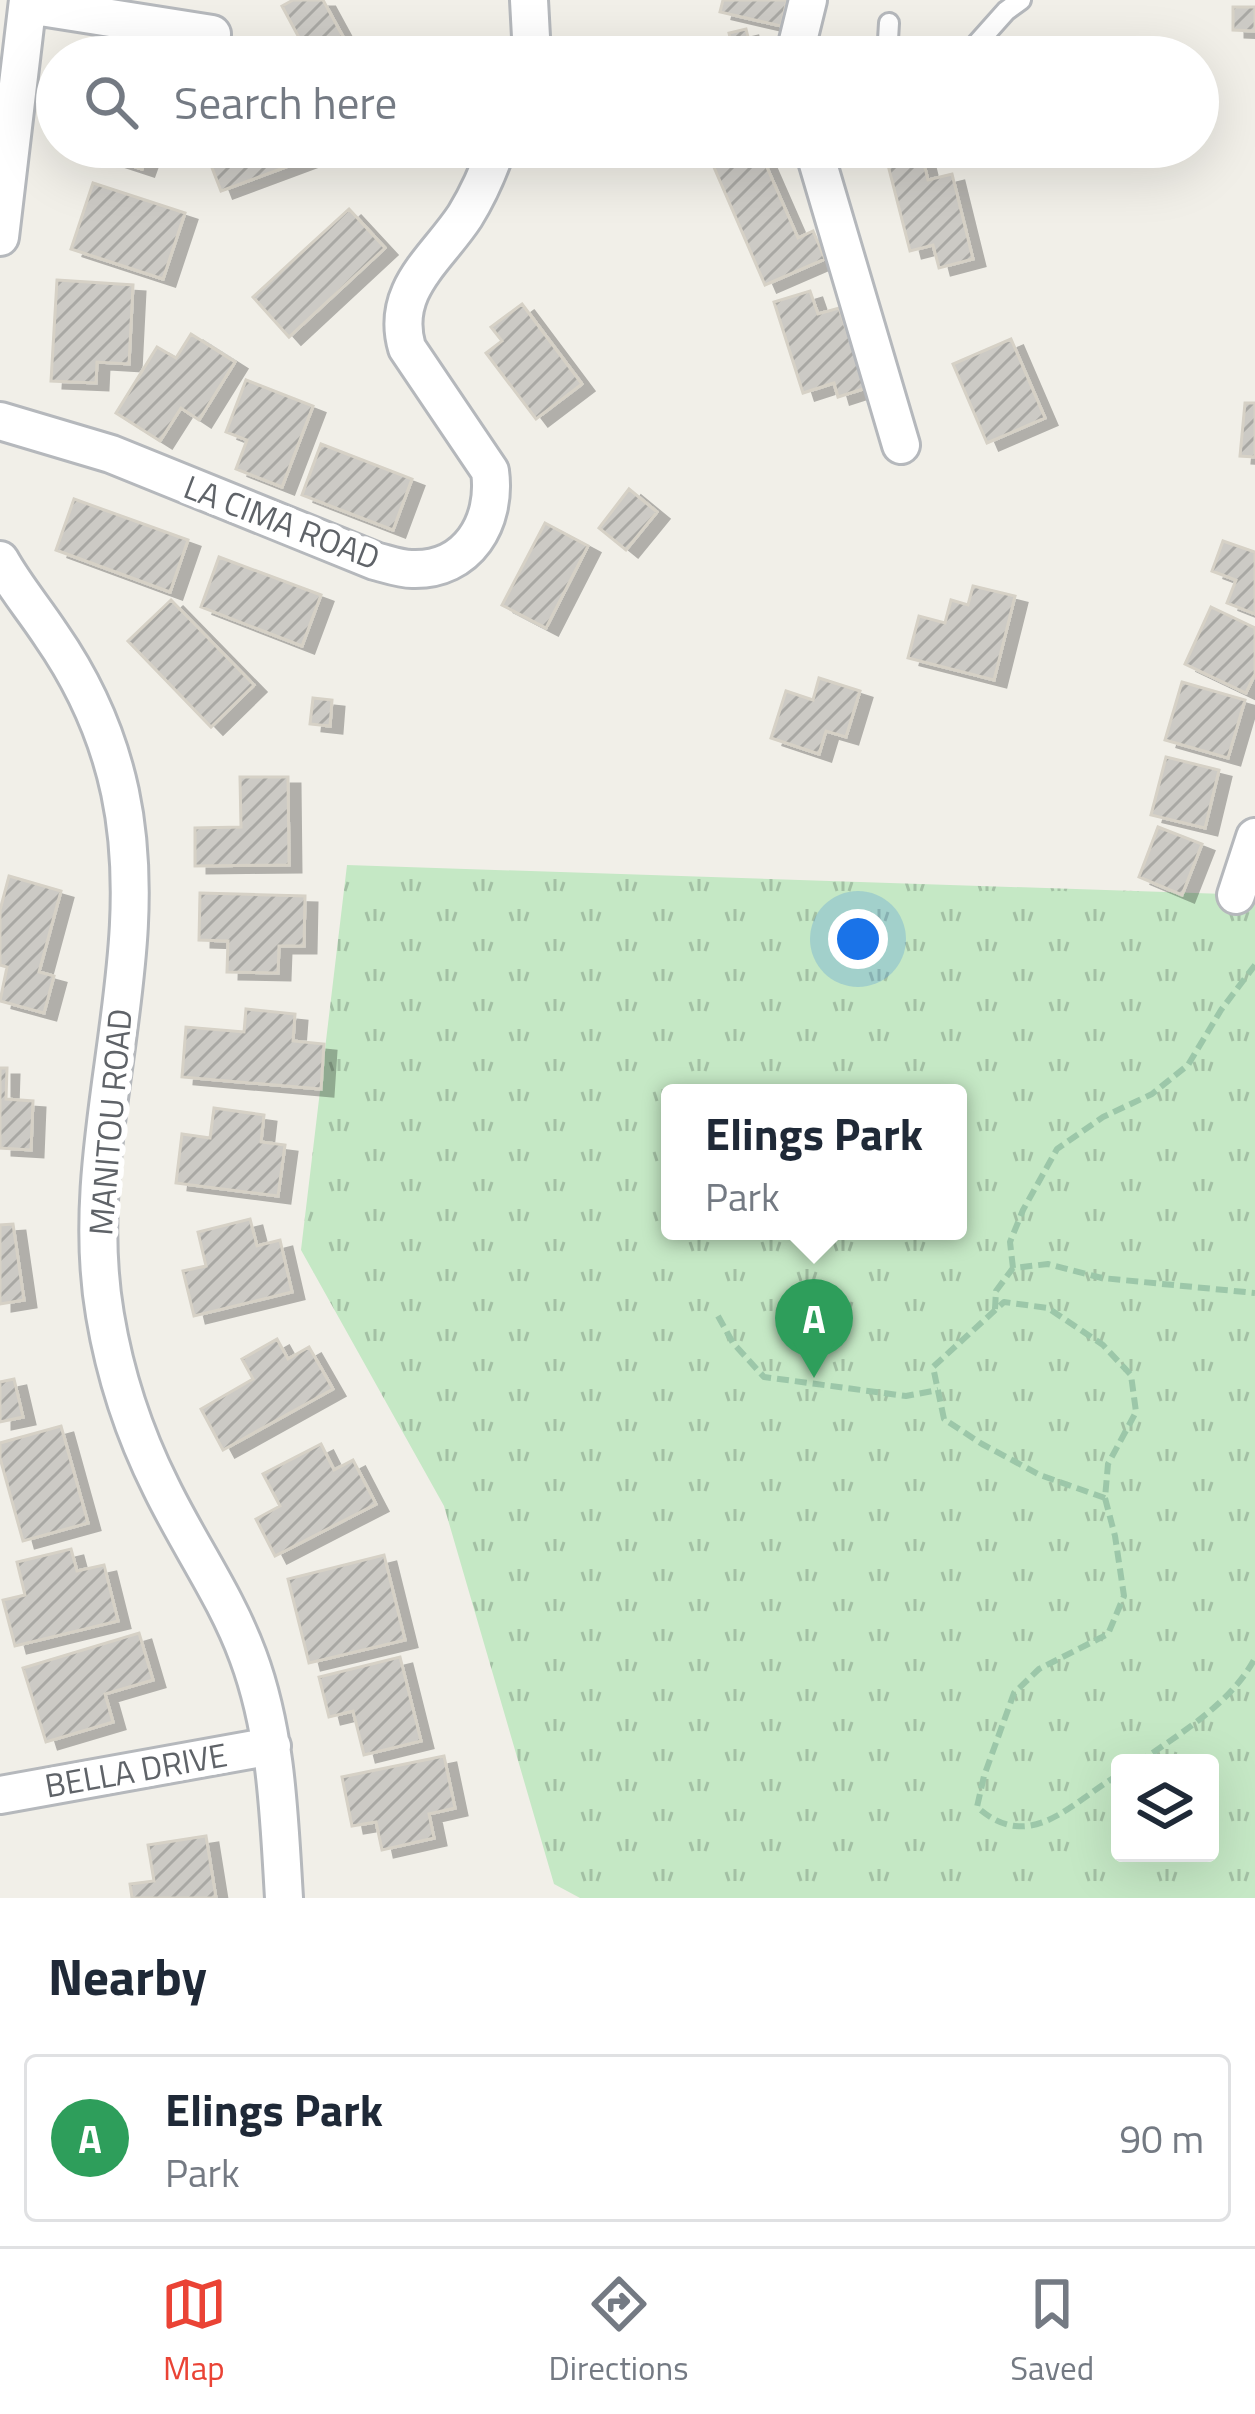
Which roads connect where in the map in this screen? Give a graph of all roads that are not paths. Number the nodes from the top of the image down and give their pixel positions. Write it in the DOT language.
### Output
graph roads {
  1 [pos="529,0"];
  2 [pos="808,0"];
  3 [pos="1021,0"];
  4 [pos="28,3"];
  5 [pos="889,23"];
  6 [pos="212,34"];
  7 [pos="531,36"];
  8 [pos="799,36"];
  9 [pos="888,36"];
  10 [pos="984,36"];
  11 [pos="487,168"];
  12 [pos="819,168"];
  13 [pos="0,237"];
  14 [pos="0,421"];
  15 [pos="902,445"];
  16 [pos="0,560"];
  17 [pos="1255,837"];
  18 [pos="1236,895"];
  19 [pos="272,1746"];
  20 [pos="0,1795"];
  21 [pos="284,1898"];
  1 -- 7 [label="street"];
  2 -- 8 [label="street"];
  3 -- 10 [label="lane"];
  4 -- 6 [label="street"];
  4 -- 13 [label="street"];
  5 -- 9 [label="lane"];
  11 -- 14 [label="street, LA CIMA ROAD"];
  12 -- 15 [label="street"];
  16 -- 19 [label="street, MANITOU ROAD"];
  17 -- 18 [label="street"];
  19 -- 20 [label="street, BELLA DRIVE"];
  19 -- 21 [label="street, MANITOU ROAD"];
}
